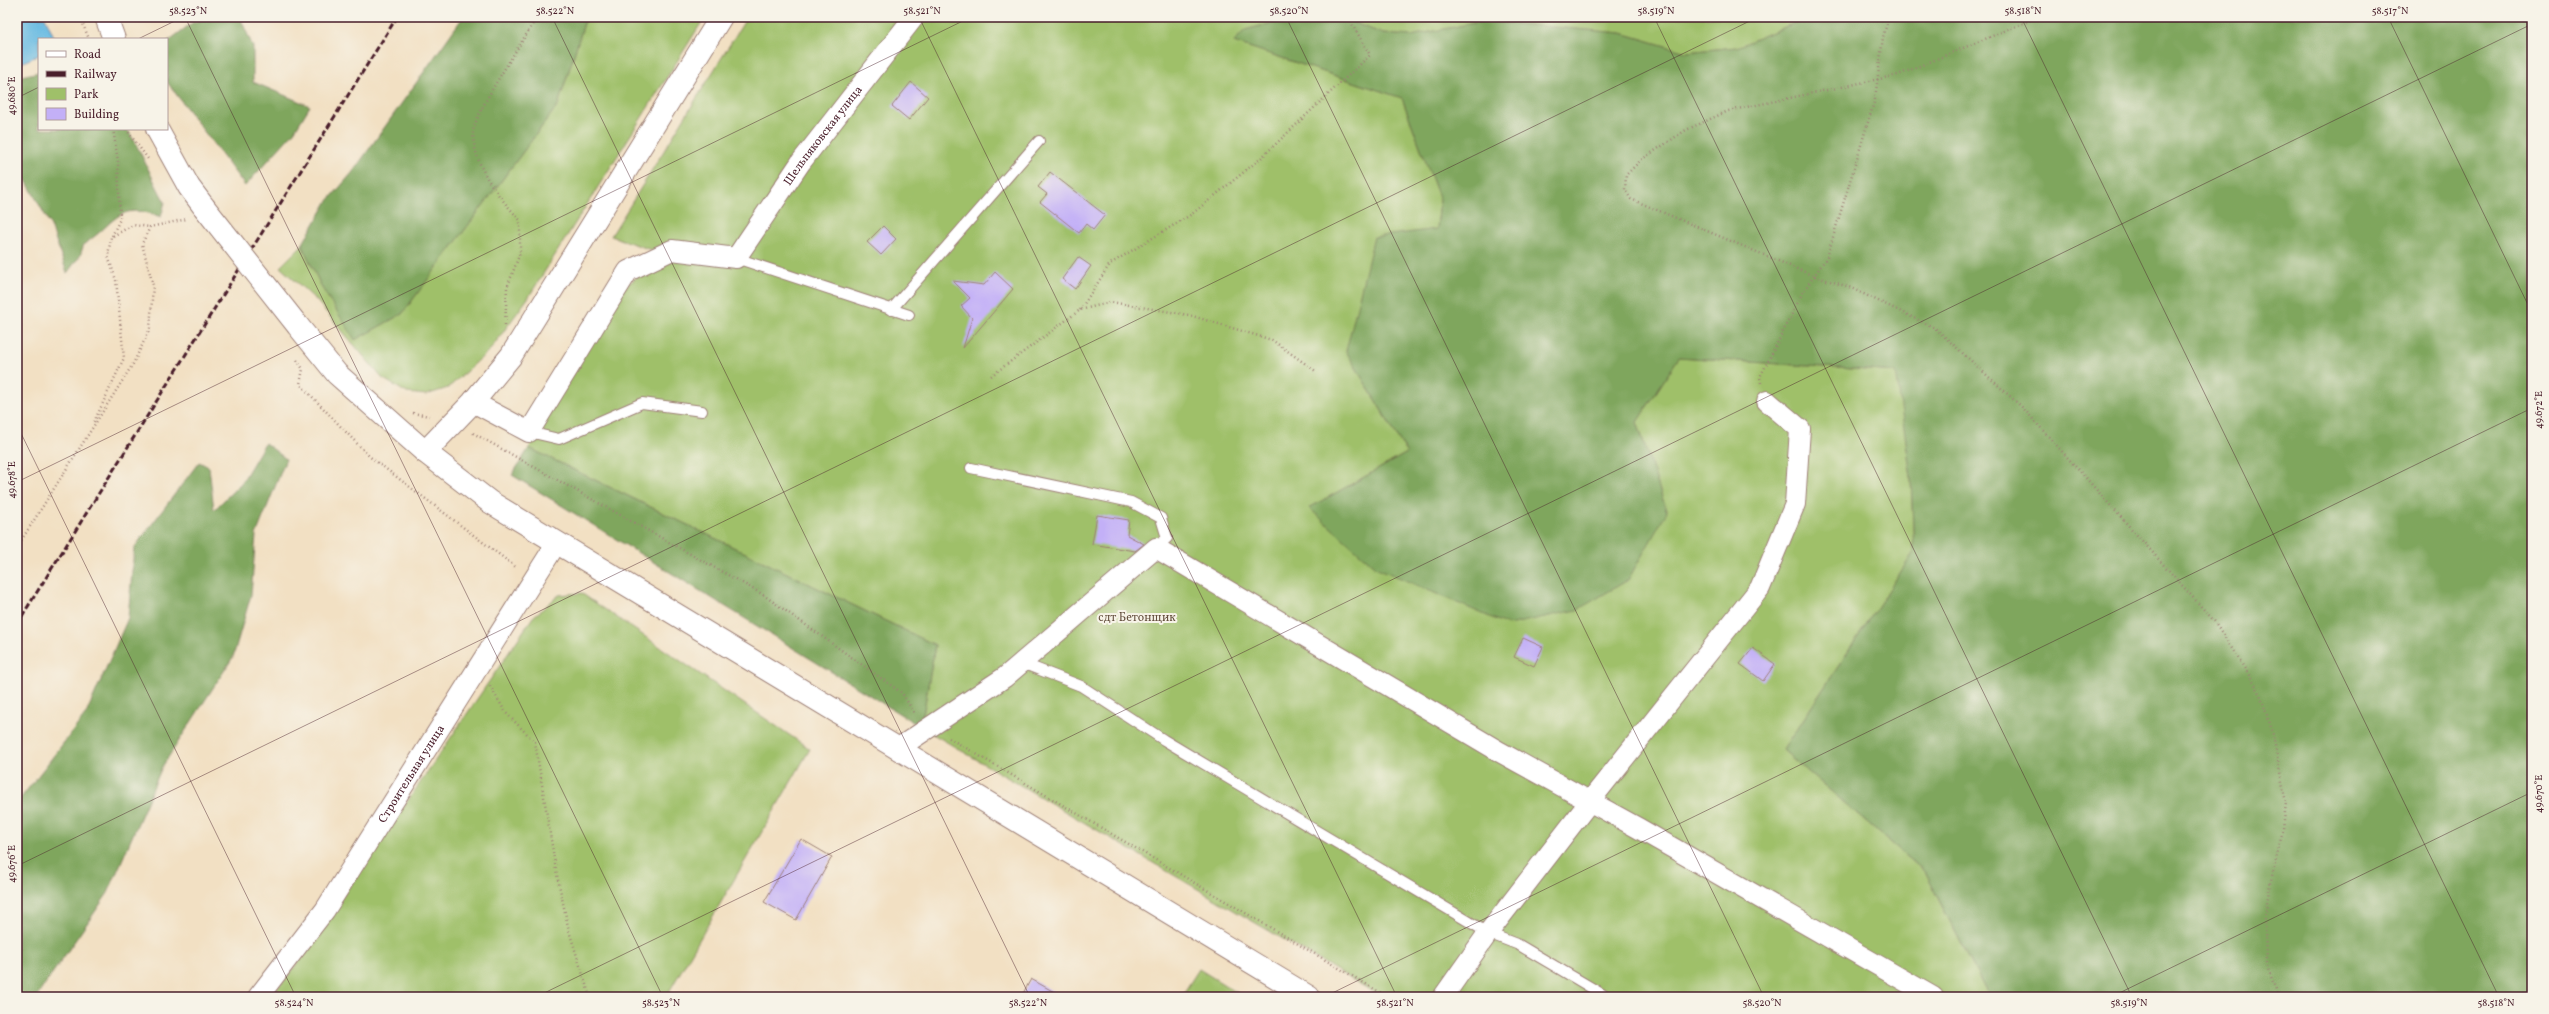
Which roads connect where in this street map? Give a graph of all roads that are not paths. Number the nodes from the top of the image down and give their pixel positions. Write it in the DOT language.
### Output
graph roads {
  1 [pos="106,17"];
  2 [pos="722,17"];
  3 [pos="914,17"];
  4 [pos="114,38"];
  5 [pos="158,130"];
  6 [pos="1039,141"];
  7 [pos="736,258"];
  8 [pos="891,310"];
  9 [pos="909,315"];
  10 [pos="1767,400"];
  11 [pos="473,402"];
  12 [pos="702,411"];
  13 [pos="529,432"];
  14 [pos="424,452"];
  15 [pos="971,468"];
  16 [pos="556,544"];
  17 [pos="1156,548"];
  18 [pos="1022,663"];
  19 [pos="897,749"];
  20 [pos="1589,801"];
  21 [pos="1488,933"];
  22 [pos="258,997"];
  23 [pos="1309,997"];
  24 [pos="1443,997"];
  25 [pos="1607,997"];
  26 [pos="1933,997"];
  1 -- 4 [label="main road"];
  2 -- 11 [label="main road"];
  3 -- 7 [label="street, Шельпяковская улица"];
  5 -- 14 [label="main road, bridge"];
  6 -- 8 [label="lane"];
  7 -- 8 [label="lane"];
  7 -- 13 [label="street"];
  8 -- 9 [label="lane"];
  10 -- 20 [label="street"];
  11 -- 13 [label="street"];
  11 -- 14 [label="main road"];
  12 -- 13 [label="lane"];
  14 -- 16 [label="main road"];
  15 -- 17 [label="lane"];
  16 -- 19 [label="main road"];
  16 -- 22 [label="street, Строительная улица"];
  17 -- 18 [label="street"];
  17 -- 20 [label="street"];
  18 -- 19 [label="street"];
  18 -- 21 [label="lane"];
  19 -- 23 [label="main road"];
  20 -- 21 [label="street"];
  20 -- 26 [label="street"];
  21 -- 24 [label="street"];
  21 -- 25 [label="lane"];
}
